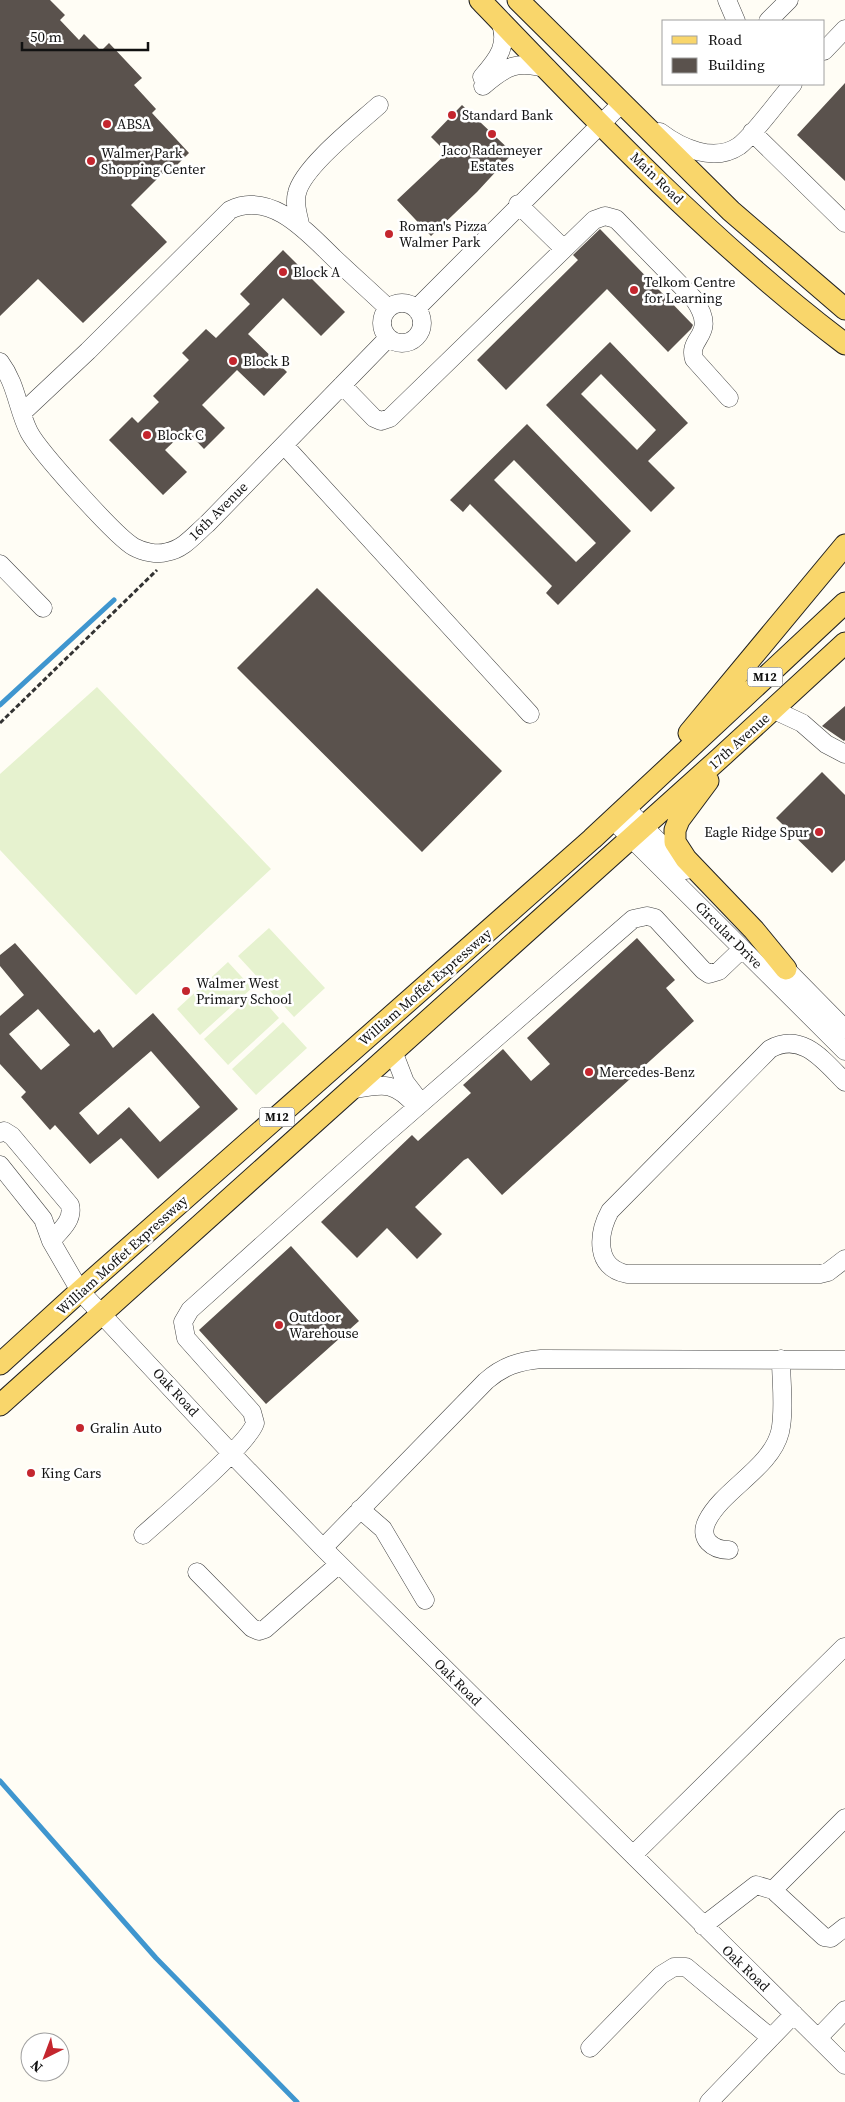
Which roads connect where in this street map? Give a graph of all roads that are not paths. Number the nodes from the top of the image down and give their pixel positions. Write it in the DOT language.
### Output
graph roads {
  1 [pos="480,0"];
  2 [pos="518,0"];
  3 [pos="727,0"];
  4 [pos="790,0"];
  5 [pos="499,19"];
  6 [pos="736,20"];
  7 [pos="769,20"];
  8 [pos="845,29"];
  9 [pos="825,50"];
  10 [pos="548,69"];
  11 [pos="792,85"];
  12 [pos="621,104"];
  13 [pos="379,105"];
  14 [pos="600,124"];
  15 [pos="752,132"];
  16 [pos="518,204"];
  17 [pos="845,223"];
  18 [pos="300,224"];
  19 [pos="563,248"];
  20 [pos="388,308"];
  21 [pos="416,309"];
  22 [pos="845,309"];
  23 [pos="388,338"];
  24 [pos="845,344"];
  25 [pos="0,362"];
  26 [pos="342,385"];
  27 [pos="729,398"];
  28 [pos="22,413"];
  29 [pos="284,445"];
  30 [pos="845,545"];
  31 [pos="0,564"];
  32 [pos="845,603"];
  33 [pos="43,608"];
  34 [pos="845,643"];
  35 [pos="774,710"];
  36 [pos="530,714"];
  37 [pos="684,752"];
  38 [pos="845,754"];
  39 [pos="720,758"];
  40 [pos="619,814"];
  41 [pos="637,832"];
  42 [pos="742,949"];
  43 [pos="786,969"];
  44 [pos="845,1029"];
  45 [pos="845,1050"];
  46 [pos="393,1051"];
  47 [pos="845,1082"];
  48 [pos="350,1090"];
  49 [pos="420,1105"];
  50 [pos="0,1133"];
  51 [pos="0,1165"];
  52 [pos="51,1241"];
  53 [pos="845,1259"];
  54 [pos="80,1291"];
  55 [pos="101,1314"];
  56 [pos="781,1359"];
  57 [pos="845,1360"];
  58 [pos="0,1364"];
  59 [pos="0,1404"];
  60 [pos="231,1453"];
  61 [pos="360,1509"];
  62 [pos="143,1535"];
  63 [pos="323,1548"];
  64 [pos="729,1550"];
  65 [pos="339,1564"];
  66 [pos="197,1572"];
  67 [pos="425,1600"];
  68 [pos="844,1647"];
  69 [pos="845,1818"];
  70 [pos="633,1855"];
  71 [pos="773,1890"];
  72 [pos="702,1926"];
  73 [pos="845,1926"];
  74 [pos="845,2010"];
  75 [pos="794,2014"];
  76 [pos="771,2038"];
  77 [pos="818,2038"];
  78 [pos="590,2048"];
  79 [pos="845,2065"];
  80 [pos="708,2102"];
  1 -- 5 [label="main road, Main Road"];
  2 -- 12 [label="main road, Main Road"];
  3 -- 6 [label="street"];
  4 -- 7 [label="street"];
  5 -- 10 [label="main road, Main Road"];
  5 -- 10 [label="street"];
  8 -- 9 [label="street"];
  10 -- 14 [label="main road, Main Road"];
  11 -- 15 [label="street"];
  12 -- 14 [label="street"];
  12 -- 15 [label="street"];
  12 -- 22 [label="main road, Main Road"];
  13 -- 18 [label="street"];
  14 -- 16 [label="street"];
  14 -- 24 [label="main road, Main Road"];
  15 -- 17 [label="street"];
  16 -- 19 [label="street"];
  16 -- 21 [label="street"];
  18 -- 20 [label="street"];
  18 -- 28 [label="street"];
  19 -- 26 [label="street"];
  19 -- 27 [label="street"];
  20 -- 21 [label="street"];
  20 -- 23 [label="street"];
  21 -- 23 [label="street"];
  23 -- 26 [label="street, 16th Avenue"];
  25 -- 28 [label="street, 16th Avenue"];
  26 -- 29 [label="street, 16th Avenue"];
  28 -- 29 [label="street, 16th Avenue"];
  29 -- 36 [label="street"];
  30 -- 37 [label="main road"];
  31 -- 33 [label="street"];
  32 -- 37 [label="main road, William Moffet Expressway / M12"];
  34 -- 35 [label="main road, 17th Avenue / M12"];
  35 -- 38 [label="street"];
  35 -- 39 [label="main road, 17th Avenue / M12"];
  37 -- 40 [label="main road, William Moffet Expressway / M12"];
  39 -- 41 [label="main road, 17th Avenue / M12"];
  39 -- 43 [label="main road"];
  40 -- 41 [label="street, Circular Drive"];
  40 -- 54 [label="main road, William Moffet Expressway / M12"];
  41 -- 42 [label="street, Circular Drive"];
  41 -- 43 [label="street, Circular Drive"];
  41 -- 46 [label="main road, William Moffet Expressway / M12"];
  42 -- 45 [label="street, Circular Drive"];
  42 -- 49 [label="street"];
  43 -- 44 [label="street, Circular Drive"];
  46 -- 48 [label="main road, William Moffet Expressway / M12"];
  46 -- 49 [label="street"];
  47 -- 53 [label="street"];
  48 -- 49 [label="street"];
  48 -- 55 [label="main road, William Moffet Expressway / M12"];
  49 -- 60 [label="street"];
  50 -- 52 [label="street"];
  51 -- 52 [label="street, Oak Road"];
  52 -- 54 [label="street, Oak Road"];
  54 -- 55 [label="street, Oak Road"];
  54 -- 58 [label="main road, William Moffet Expressway / M12"];
  55 -- 59 [label="main road, William Moffet Expressway / M12"];
  55 -- 60 [label="street, Oak Road"];
  56 -- 57 [label="street"];
  56 -- 61 [label="street"];
  56 -- 64 [label="street"];
  60 -- 62 [label="street"];
  60 -- 63 [label="street, Oak Road"];
  61 -- 63 [label="street"];
  61 -- 67 [label="street"];
  63 -- 65 [label="street, Oak Road"];
  65 -- 66 [label="street"];
  65 -- 70 [label="street, Oak Road"];
  68 -- 70 [label="street"];
  69 -- 71 [label="street"];
  70 -- 72 [label="street, Oak Road"];
  71 -- 72 [label="street"];
  71 -- 73 [label="street"];
  72 -- 75 [label="street, Oak Road"];
  74 -- 77 [label="street"];
  75 -- 76 [label="street"];
  75 -- 77 [label="street, Oak Road"];
  76 -- 78 [label="street"];
  76 -- 80 [label="street"];
  77 -- 79 [label="street, Oak Road"];
}
